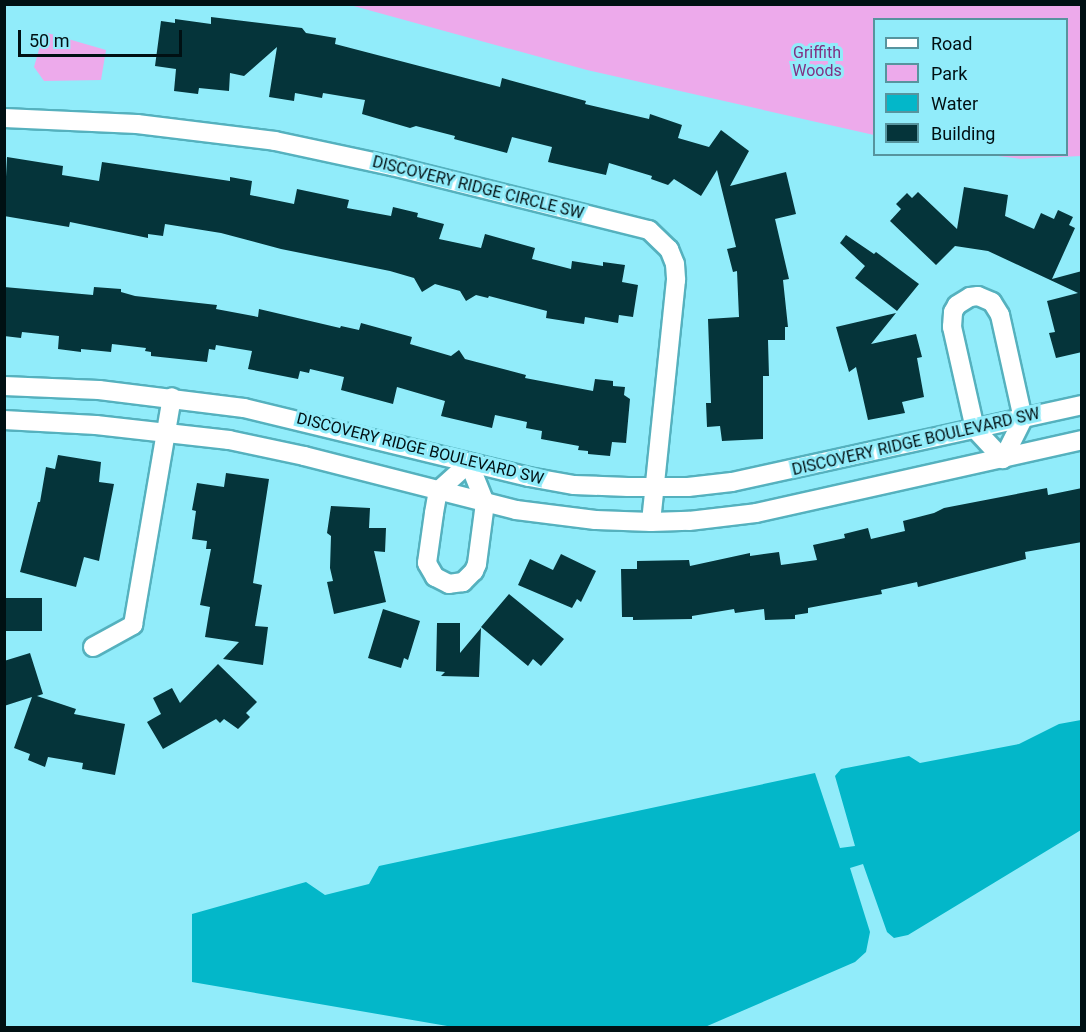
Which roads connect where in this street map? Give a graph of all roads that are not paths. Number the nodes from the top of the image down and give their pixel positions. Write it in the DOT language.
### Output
graph roads {
  1 [pos="4,118"];
  2 [pos="4,386"];
  3 [pos="172,397"];
  4 [pos="1082,405"];
  5 [pos="1023,419"];
  6 [pos="4,420"];
  7 [pos="975,429"];
  8 [pos="166,431"];
  9 [pos="1082,440"];
  10 [pos="1003,459"];
  11 [pos="469,464"];
  12 [pos="654,488"];
  13 [pos="438,491"];
  14 [pos="485,503"];
  15 [pos="651,522"];
  16 [pos="93,647"];
  1 -- 12 [label="street, DISCOVERY RIDGE CIRCLE SW"];
  2 -- 3 [label="street, DISCOVERY RIDGE BOULEVARD SW"];
  3 -- 8 [label="street"];
  3 -- 11 [label="street, DISCOVERY RIDGE BOULEVARD SW"];
  4 -- 5 [label="street, DISCOVERY RIDGE BOULEVARD SW"];
  5 -- 7 [label="street, DISCOVERY RIDGE BOULEVARD SW"];
  5 -- 7 [label="street"];
  5 -- 10 [label="street"];
  6 -- 8 [label="street, DISCOVERY RIDGE BOULEVARD SW"];
  7 -- 10 [label="street"];
  7 -- 12 [label="street, DISCOVERY RIDGE BOULEVARD SW"];
  8 -- 13 [label="street, DISCOVERY RIDGE BOULEVARD SW"];
  8 -- 16 [label="street"];
  9 -- 10 [label="street, DISCOVERY RIDGE BOULEVARD SW"];
  10 -- 15 [label="street, DISCOVERY RIDGE BOULEVARD SW"];
  11 -- 12 [label="street, DISCOVERY RIDGE BOULEVARD SW"];
  11 -- 13 [label="street"];
  11 -- 14 [label="street"];
  12 -- 15 [label="street, DISCOVERY RIDGE CIRCLE SW"];
  13 -- 14 [label="street, DISCOVERY RIDGE BOULEVARD SW"];
  13 -- 14 [label="street"];
  14 -- 15 [label="street, DISCOVERY RIDGE BOULEVARD SW"];
}
